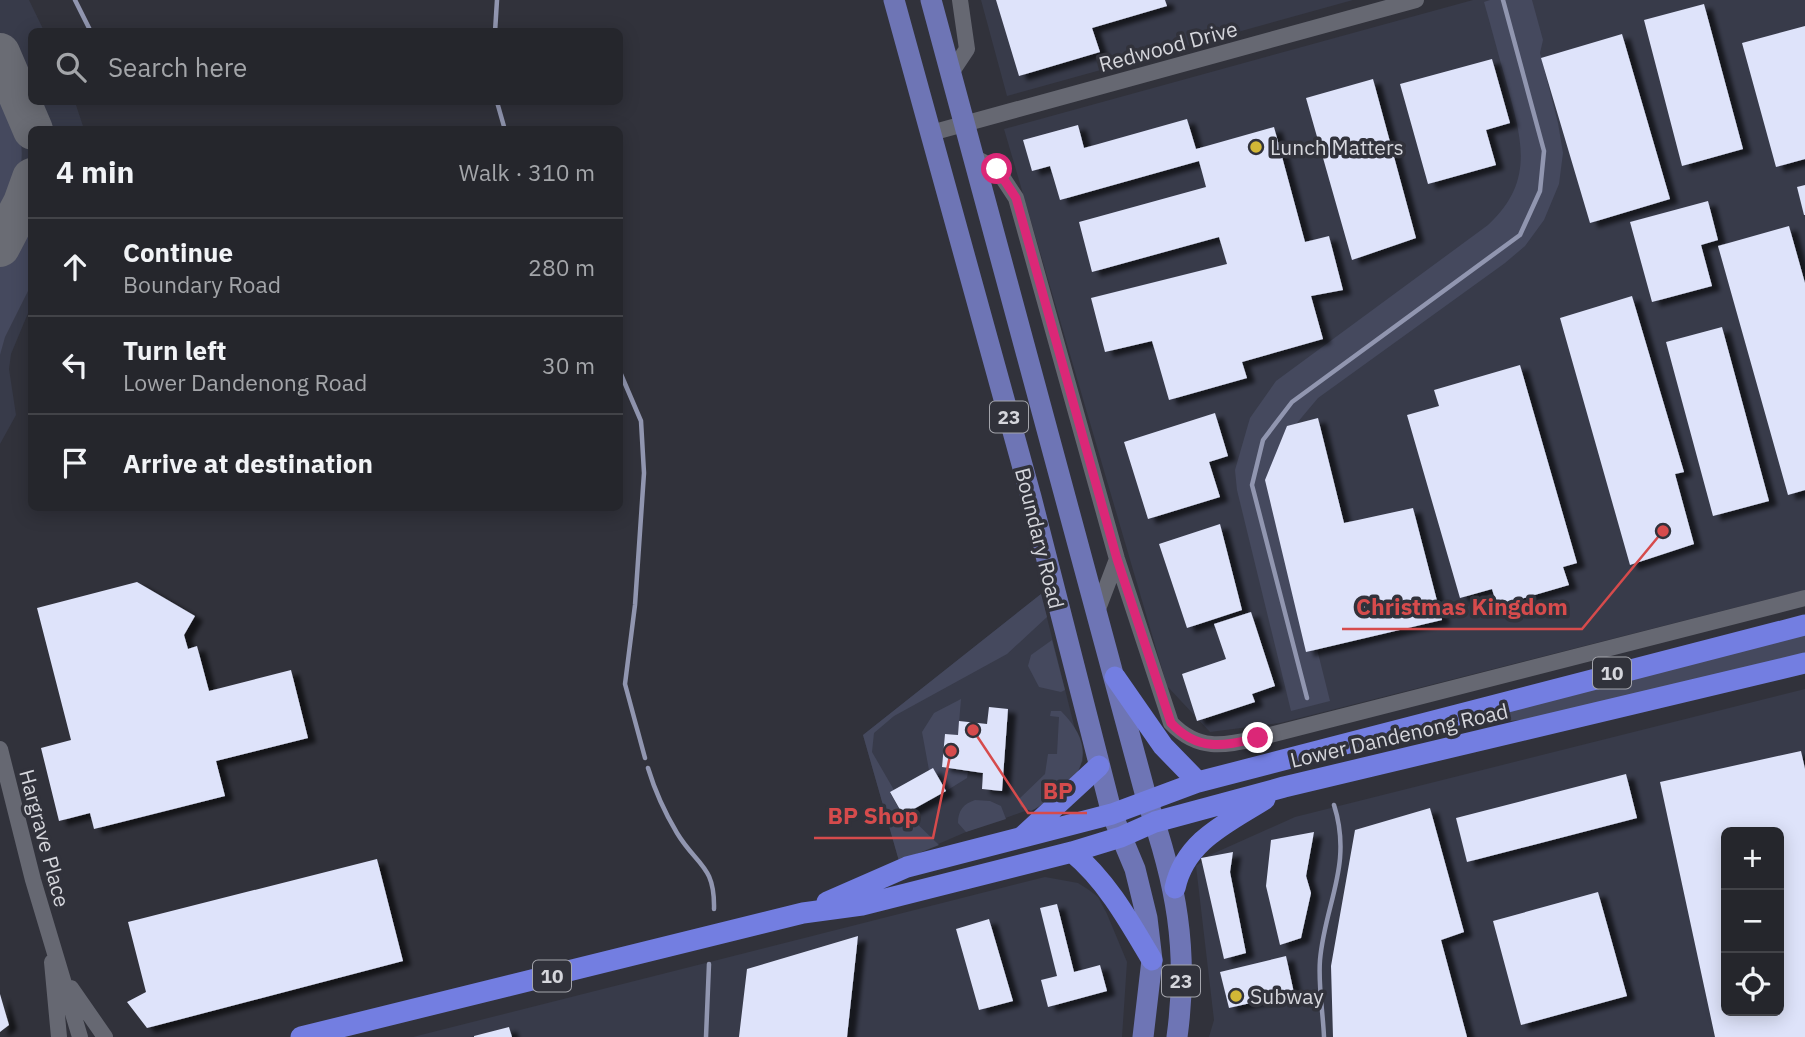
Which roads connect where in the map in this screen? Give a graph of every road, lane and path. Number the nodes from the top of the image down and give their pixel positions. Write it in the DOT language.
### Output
graph roads {
  1 [pos="894,0"];
  2 [pos="931,0"];
  3 [pos="960,0"];
  4 [pos="1416,0"];
  5 [pos="951,73"];
  6 [pos="965,123"];
  7 [pos="931,133"];
  8 [pos="975,158"];
  9 [pos="1117,559"];
  10 [pos="1805,598"];
  11 [pos="1098,609"];
  12 [pos="1805,625"];
  13 [pos="1805,663"];
  14 [pos="1115,677"];
  15 [pos="1282,732"];
  16 [pos="0,749"];
  17 [pos="1099,766"];
  18 [pos="1253,768"];
  19 [pos="1198,782"];
  20 [pos="1284,787"];
  21 [pos="1147,800"];
  22 [pos="1112,814"];
  23 [pos="1155,822"];
  24 [pos="1022,837"];
  25 [pos="1121,837"];
  26 [pos="1072,852"];
  27 [pos="1175,888"];
  28 [pos="803,913"];
  29 [pos="50,938"];
  30 [pos="1152,960"];
  31 [pos="63,974"];
  32 [pos="58,1034"];
  33 [pos="80,1037"];
  34 [pos="105,1037"];
  35 [pos="301,1037"];
  36 [pos="1143,1037"];
  37 [pos="1177,1037"];
  1 -- 7 [label="main road, Boundary Road / 23"];
  2 -- 5 [label="main road, Boundary Road / 23"];
  3 -- 5 [label="street"];
  4 -- 6 [label="street, Redwood Drive"];
  5 -- 6 [label="main road, Boundary Road / 23"];
  6 -- 7 [label="street, Redwood Drive"];
  6 -- 8 [label="main road, Boundary Road / 23"];
  7 -- 17 [label="main road, Boundary Road / 23"];
  8 -- 9 [label="street"];
  8 -- 11 [label="main road, Boundary Road / 23"];
  9 -- 11 [label="street, Boundary Road"];
  9 -- 15 [label="street, Lower Dandenong Road"];
  10 -- 15 [label="street, Lower Dandenong Road"];
  11 -- 14 [label="main road, Boundary Road / 23"];
  12 -- 18 [label="highway, Lower Dandenong Road / 10"];
  13 -- 20 [label="highway, Lower Dandenong Road / 10"];
  14 -- 19 [label="highway"];
  14 -- 21 [label="main road, Boundary Road / 23"];
  15 -- 18 [label="street, Lower Dandenong Road"];
  16 -- 29 [label="street, Hargrave Place"];
  17 -- 22 [label="main road, Boundary Road / 23"];
  17 -- 24 [label="highway"];
  18 -- 19 [label="highway, Lower Dandenong Road / 10"];
  19 -- 21 [label="highway, Lower Dandenong Road / 10"];
  20 -- 23 [label="highway, Lower Dandenong Road / 10"];
  20 -- 27 [label="highway"];
  21 -- 22 [label="highway, Lower Dandenong Road / 10"];
  21 -- 23 [label="main road, Boundary Road / 23"];
  22 -- 24 [label="highway, Lower Dandenong Road / 10"];
  22 -- 25 [label="main road, Boundary Road / 23"];
  23 -- 25 [label="highway, Lower Dandenong Road / 10"];
  23 -- 27 [label="main road, Boundary Road / 23"];
  24 -- 28 [label="highway, Lower Dandenong Road / 10"];
  25 -- 26 [label="highway, Lower Dandenong Road / 10"];
  25 -- 30 [label="main road, Boundary Road / 23"];
  26 -- 28 [label="highway, Lower Dandenong Road / 10"];
  26 -- 30 [label="highway"];
  27 -- 37 [label="main road, Boundary Road / 23"];
  28 -- 35 [label="highway, Lower Dandenong Road / 10"];
  29 -- 31 [label="street, Hargrave Place"];
  29 -- 32 [label="street, Hargrave Place"];
  30 -- 36 [label="main road, Boundary Road / 23"];
  31 -- 33 [label="street, Hargrave Place"];
  31 -- 34 [label="street"];
}
